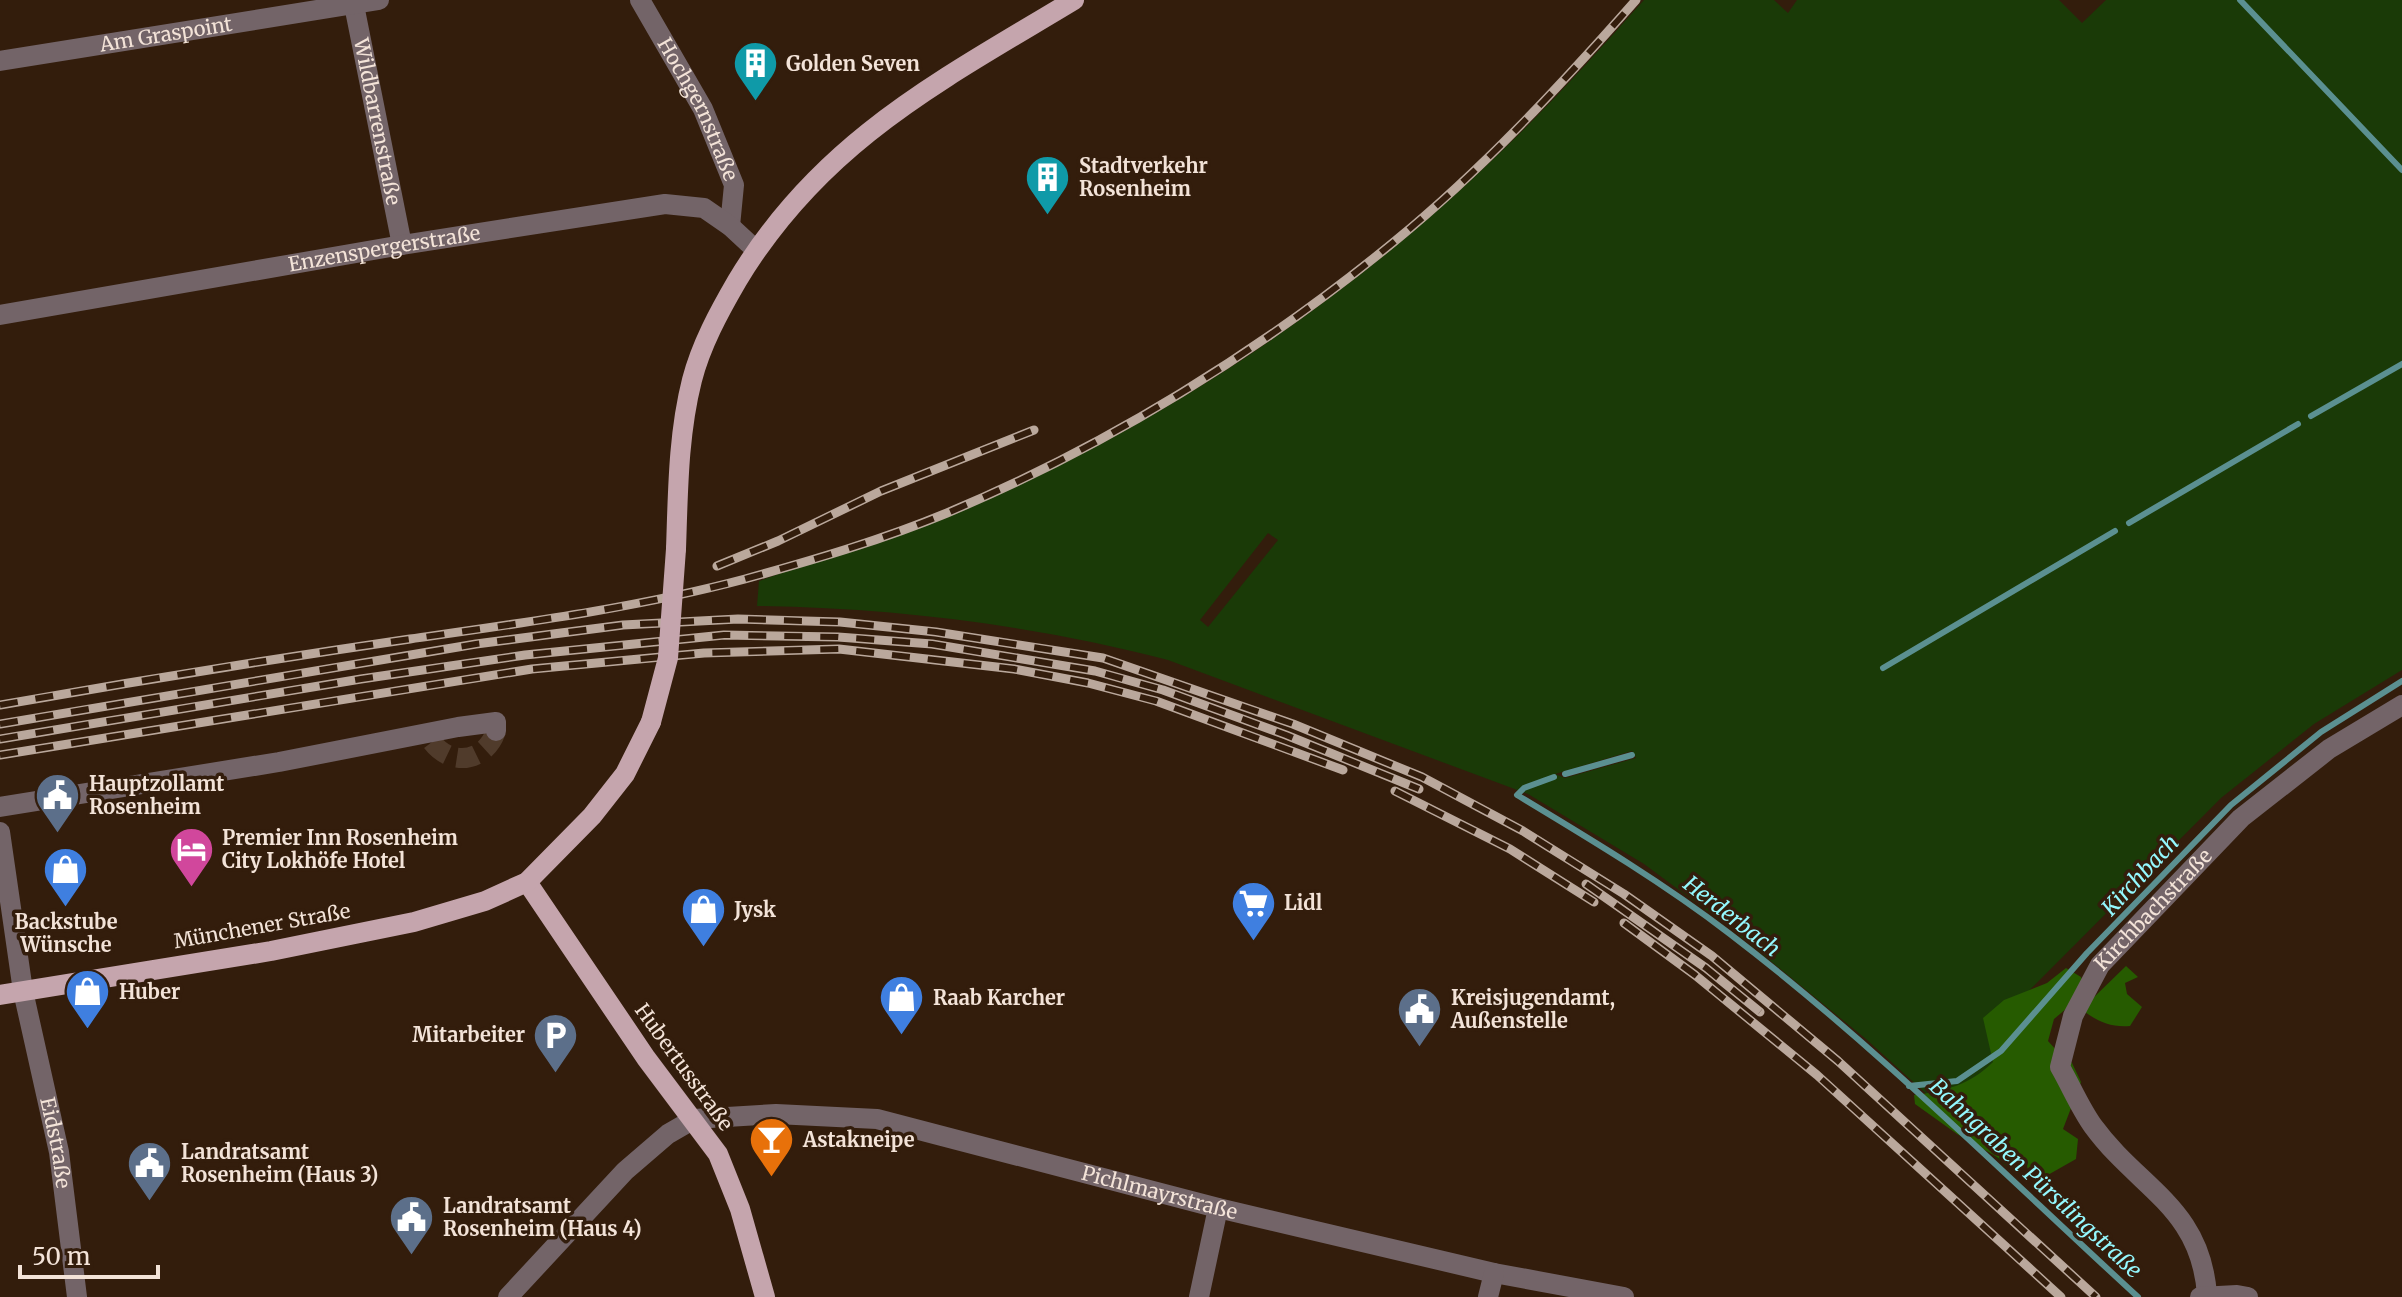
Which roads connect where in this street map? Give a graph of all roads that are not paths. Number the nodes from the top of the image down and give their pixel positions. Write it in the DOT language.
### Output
graph roads {
  1 [pos="379,0"];
  2 [pos="640,0"];
  3 [pos="1074,0"];
  4 [pos="353,2"];
  5 [pos="0,61"];
  6 [pos="730,226"];
  7 [pos="402,245"];
  8 [pos="756,250"];
  9 [pos="0,315"];
  10 [pos="2402,705"];
  11 [pos="496,731"];
  12 [pos="0,807"];
  13 [pos="0,832"];
  14 [pos="527,882"];
  15 [pos="23,991"];
  16 [pos="0,995"];
  17 [pos="694,1119"];
  18 [pos="1218,1208"];
  19 [pos="1494,1273"];
  20 [pos="2203,1296"];
  21 [pos="77,1297"];
  22 [pos="508,1297"];
  23 [pos="765,1297"];
  24 [pos="1199,1297"];
  25 [pos="1488,1297"];
  26 [pos="1624,1297"];
  27 [pos="2248,1297"];
  1 -- 4 [label="street, Am Graspoint"];
  2 -- 6 [label="street, Hochgernstraße"];
  3 -- 8 [label="main road"];
  4 -- 5 [label="street, Am Graspoint"];
  4 -- 7 [label="street, Wildbarrenstraße"];
  6 -- 7 [label="street, Enzenspergerstraße"];
  6 -- 8 [label="street, Enzenspergerstraße"];
  7 -- 9 [label="street, Enzenspergerstraße"];
  8 -- 14 [label="main road, bridge"];
  10 -- 20 [label="street, Kirchbachstraße"];
  11 -- 12 [label="street"];
  13 -- 15 [label="street, Eidstraße"];
  14 -- 15 [label="main road, Münchener Straße"];
  14 -- 17 [label="main road, Hubertusstraße"];
  15 -- 16 [label="main road, Münchener Straße"];
  15 -- 21 [label="street, Eidstraße"];
  17 -- 18 [label="street, Pichlmayrstraße"];
  17 -- 22 [label="street"];
  17 -- 23 [label="main road, Hubertusstraße"];
  18 -- 19 [label="street, Pichlmayrstraße"];
  18 -- 24 [label="street"];
  19 -- 25 [label="street"];
  19 -- 26 [label="street, Pichlmayrstraße"];
  20 -- 27 [label="street"];
}
